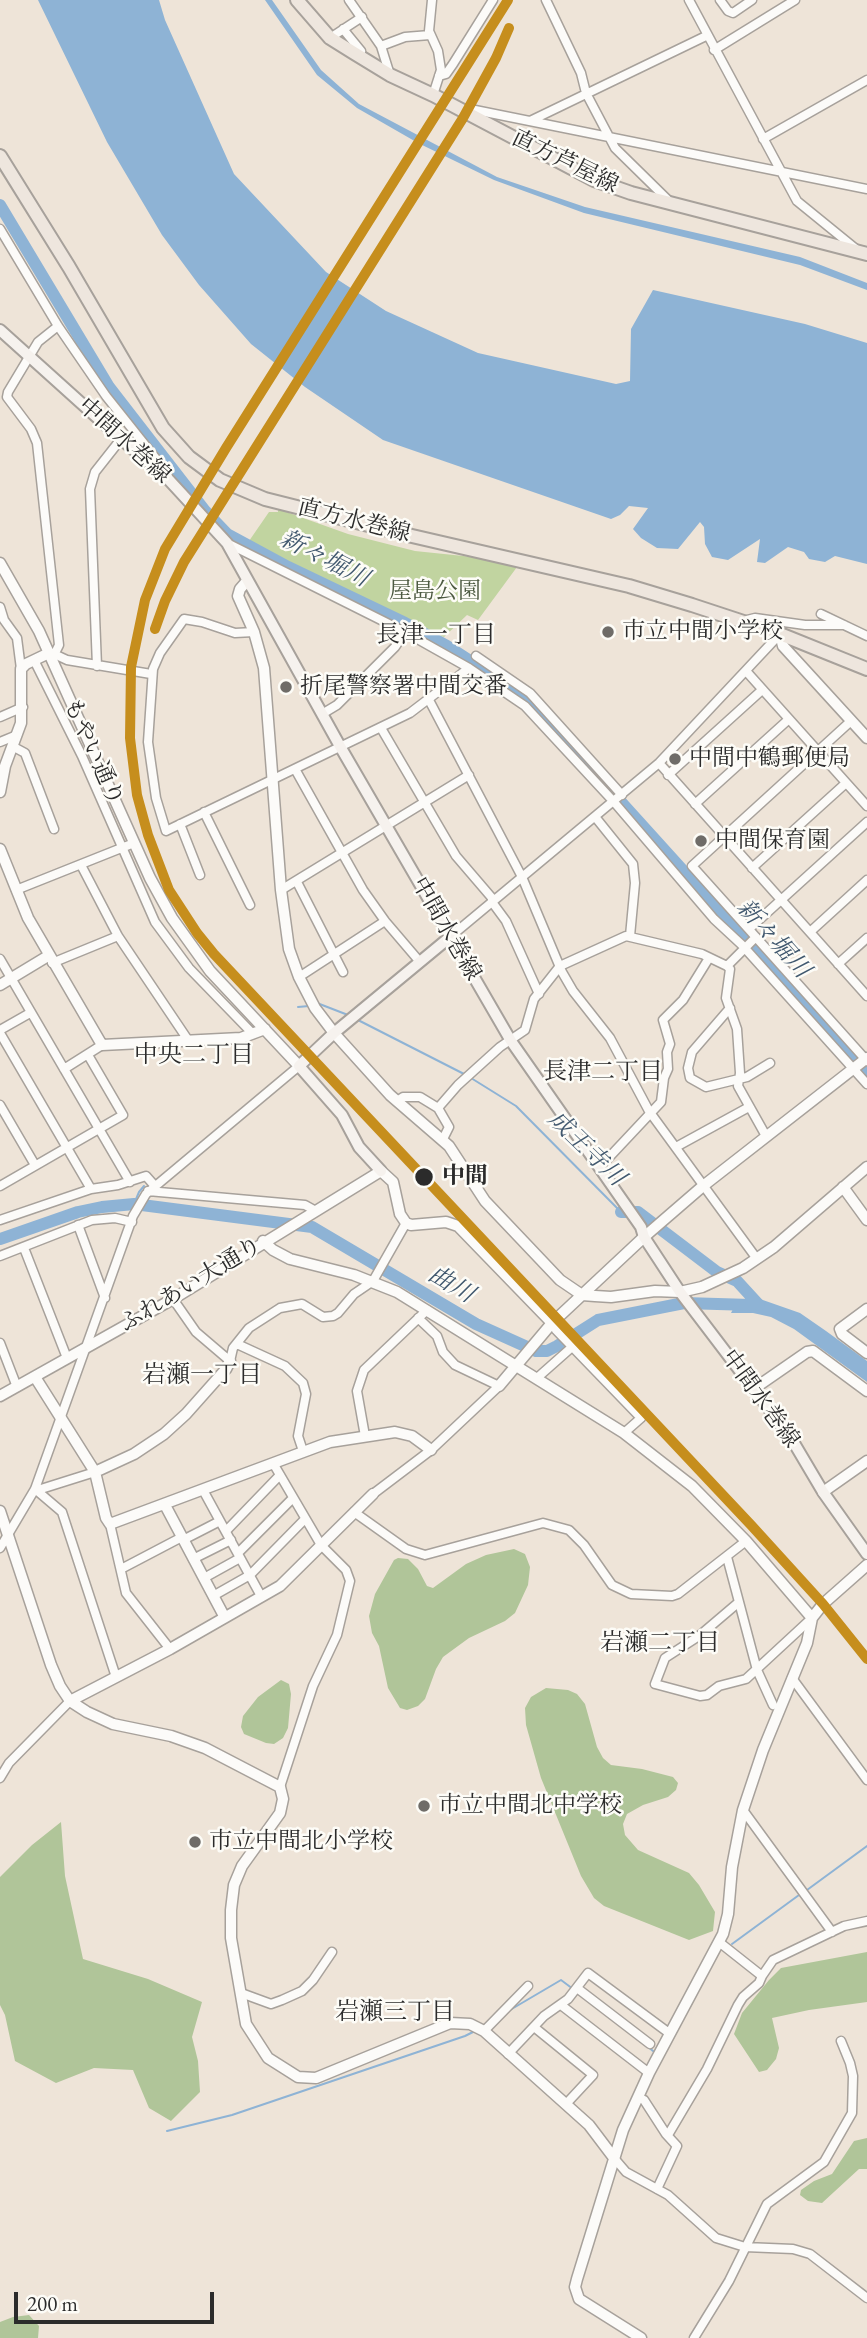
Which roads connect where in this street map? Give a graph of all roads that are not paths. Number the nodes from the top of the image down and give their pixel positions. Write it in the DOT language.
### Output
graph roads {
  1 [pos="297,0"];
  2 [pos="349,0"];
  3 [pos="432,0"];
  4 [pos="493,0"];
  5 [pos="546,0"];
  6 [pos="689,0"];
  7 [pos="720,0"];
  8 [pos="752,0"];
  9 [pos="795,0"];
  10 [pos="362,17"];
  11 [pos="343,29"];
  12 [pos="430,34"];
  13 [pos="706,36"];
  14 [pos="330,38"];
  15 [pos="381,46"];
  16 [pos="361,51"];
  17 [pos="714,51"];
  18 [pos="390,75"];
  19 [pos="439,76"];
  20 [pos="867,80"];
  21 [pos="586,93"];
  22 [pos="433,95"];
  23 [pos="468,114"];
  24 [pos="530,121"];
  25 [pos="608,137"];
  26 [pos="763,139"];
  27 [pos="0,156"];
  28 [pos="780,171"];
  29 [pos="647,179"];
  30 [pos="867,189"];
  31 [pos="640,195"];
  32 [pos="670,202"];
  33 [pos="0,229"];
  34 [pos="862,252"];
  35 [pos="58,326"];
  36 [pos="2,332"];
  37 [pos="30,356"];
  38 [pos="121,439"];
  39 [pos="169,480"];
  40 [pos="227,543"];
  41 [pos="0,563"];
  42 [pos="247,581"];
  43 [pos="0,607"];
  44 [pos="821,614"];
  45 [pos="743,621"];
  46 [pos="844,625"];
  47 [pos="254,632"];
  48 [pos="405,632"];
  49 [pos="780,635"];
  50 [pos="867,636"];
  51 [pos="52,653"];
  52 [pos="476,656"];
  53 [pos="34,660"];
  54 [pos="97,666"];
  55 [pos="468,668"];
  56 [pos="21,669"];
  57 [pos="867,669"];
  58 [pos="746,671"];
  59 [pos="151,674"];
  60 [pos="762,690"];
  61 [pos="429,700"];
  62 [pos="23,706"];
  63 [pos="322,714"];
  64 [pos="0,717"];
  65 [pos="789,719"];
  66 [pos="851,721"];
  67 [pos="381,728"];
  68 [pos="17,735"];
  69 [pos="867,738"];
  70 [pos="0,742"];
  71 [pos="12,746"];
  72 [pos="341,748"];
  73 [pos="93,751"];
  74 [pos="818,751"];
  75 [pos="82,756"];
  76 [pos="659,763"];
  77 [pos="295,769"];
  78 [pos="469,775"];
  79 [pos="668,775"];
  80 [pos="273,779"];
  81 [pos="846,783"];
  82 [pos="0,792"];
  83 [pos="618,799"];
  84 [pos="424,801"];
  85 [pos="695,804"];
  86 [pos="867,806"];
  87 [pos="204,813"];
  88 [pos="596,818"];
  89 [pos="867,822"];
  90 [pos="180,824"];
  91 [pos="386,826"];
  92 [pos="54,829"];
  93 [pos="723,836"];
  94 [pos="134,843"];
  95 [pos="121,850"];
  96 [pos="1,853"];
  97 [pos="342,853"];
  98 [pos="81,865"];
  99 [pos="752,868"];
  100 [pos="200,875"];
  101 [pos="522,877"];
  102 [pos="867,880"];
  103 [pos="297,881"];
  104 [pos="16,890"];
  105 [pos="281,890"];
  106 [pos="781,899"];
  107 [pos="492,902"];
  108 [pos="250,905"];
  109 [pos="385,921"];
  110 [pos="749,929"];
  111 [pos="810,932"];
  112 [pos="118,936"];
  113 [pos="630,936"];
  114 [pos="450,937"];
  115 [pos="754,938"];
  116 [pos="867,938"];
  117 [pos="745,947"];
  118 [pos="334,955"];
  119 [pos="709,958"];
  120 [pos="0,959"];
  121 [pos="50,959"];
  122 [pos="420,962"];
  123 [pos="838,964"];
  124 [pos="560,966"];
  125 [pos="727,966"];
  126 [pos="343,972"];
  127 [pos="299,977"];
  128 [pos="10,979"];
  129 [pos="0,985"];
  130 [pos="539,994"];
  131 [pos="867,996"];
  132 [pos="730,1008"];
  133 [pos="30,1013"];
  134 [pos="265,1029"];
  135 [pos="0,1032"];
  136 [pos="334,1033"];
  137 [pos="253,1034"];
  138 [pos="188,1040"];
  139 [pos="511,1041"];
  140 [pos="102,1045"];
  141 [pos="88,1055"];
  142 [pos="770,1063"];
  143 [pos="862,1063"];
  144 [pos="299,1066"];
  145 [pos="64,1069"];
  146 [pos="740,1078"];
  147 [pos="867,1084"];
  148 [pos="397,1101"];
  149 [pos="0,1105"];
  150 [pos="749,1107"];
  151 [pos="438,1108"];
  152 [pos="652,1113"];
  153 [pos="99,1128"];
  154 [pos="766,1136"];
  155 [pos="443,1139"];
  156 [pos="66,1146"];
  157 [pos="676,1147"];
  158 [pos="35,1165"];
  159 [pos="867,1167"];
  160 [pos="599,1168"];
  161 [pos="381,1171"];
  162 [pos="130,1182"];
  163 [pos="1,1184"];
  164 [pos="703,1186"];
  165 [pos="843,1186"];
  166 [pos="91,1189"];
  167 [pos="149,1190"];
  168 [pos="314,1210"];
  169 [pos="132,1219"];
  170 [pos="0,1220"];
  171 [pos="867,1220"];
  172 [pos="406,1223"];
  173 [pos="78,1225"];
  174 [pos="644,1237"];
  175 [pos="263,1241"];
  176 [pos="24,1248"];
  177 [pos="0,1256"];
  178 [pos="757,1259"];
  179 [pos="375,1277"];
  180 [pos="682,1294"];
  181 [pos="582,1295"];
  182 [pos="105,1298"];
  183 [pos="173,1298"];
  184 [pos="867,1309"];
  185 [pos="427,1310"];
  186 [pos="418,1318"];
  187 [pos="552,1327"];
  188 [pos="0,1343"];
  189 [pos="237,1344"];
  190 [pos="571,1346"];
  191 [pos="88,1347"];
  192 [pos="867,1353"];
  193 [pos="67,1358"];
  194 [pos="230,1361"];
  195 [pos="521,1362"];
  196 [pos="35,1377"];
  197 [pos="537,1378"];
  198 [pos="499,1386"];
  199 [pos="17,1387"];
  200 [pos="755,1388"];
  201 [pos="867,1391"];
  202 [pos="0,1396"];
  203 [pos="62,1418"];
  204 [pos="624,1433"];
  205 [pos="365,1436"];
  206 [pos="431,1450"];
  207 [pos="303,1451"];
  208 [pos="867,1461"];
  209 [pos="273,1463"];
  210 [pos="95,1472"];
  211 [pos="280,1475"];
  212 [pos="35,1489"];
  213 [pos="203,1490"];
  214 [pos="823,1492"];
  215 [pos="373,1494"];
  216 [pos="293,1498"];
  217 [pos="165,1505"];
  218 [pos="0,1511"];
  219 [pos="354,1512"];
  220 [pos="305,1519"];
  221 [pos="220,1521"];
  222 [pos="110,1524"];
  223 [pos="226,1531"];
  224 [pos="4,1537"];
  225 [pos="183,1538"];
  226 [pos="231,1540"];
  227 [pos="746,1541"];
  228 [pos="321,1545"];
  229 [pos="0,1548"];
  230 [pos="867,1554"];
  231 [pos="239,1556"];
  232 [pos="727,1557"];
  233 [pos="193,1559"];
  234 [pos="867,1565"];
  235 [pos="121,1569"];
  236 [pos="250,1575"];
  237 [pos="204,1578"];
  238 [pos="213,1596"];
  239 [pos="261,1596"];
  240 [pos="739,1602"];
  241 [pos="224,1616"];
  242 [pos="812,1618"];
  243 [pos="170,1649"];
  244 [pos="757,1670"];
  245 [pos="116,1677"];
  246 [pos="792,1678"];
  247 [pos="70,1700"];
  248 [pos="773,1705"];
  249 [pos="0,1778"];
  250 [pos="867,1780"];
  251 [pos="280,1787"];
  252 [pos="743,1810"];
  253 [pos="867,1921"];
  254 [pos="832,1932"];
  255 [pos="719,1942"];
  256 [pos="332,1952"];
  257 [pos="762,1976"];
  258 [pos="528,1986"];
  259 [pos="577,1988"];
  260 [pos="241,1993"];
  261 [pos="561,2006"];
  262 [pos="534,2027"];
  263 [pos="484,2031"];
  264 [pos="669,2033"];
  265 [pos="841,2041"];
  266 [pos="650,2044"];
  267 [pos="509,2053"];
  268 [pos="649,2073"];
  269 [pos="638,2098"];
  270 [pos="566,2104"];
  271 [pos="668,2136"];
  272 [pos="614,2158"];
  273 [pos="657,2189"];
  274 [pos="745,2247"];
  275 [pos="867,2298"];
  276 [pos="641,2338"];
  277 [pos="694,2338"];
  1 -- 14 [label="main road, 直方芦屋線"];
  2 -- 10 [label="street"];
  3 -- 12 [label="street"];
  4 -- 19 [label="street"];
  5 -- 21 [label="street"];
  6 -- 13 [label="street"];
  7 -- 8 [label="street"];
  9 -- 17 [label="street"];
  10 -- 11 [label="street"];
  10 -- 15 [label="street"];
  11 -- 14 [label="street"];
  11 -- 16 [label="street"];
  12 -- 15 [label="street"];
  12 -- 19 [label="street"];
  13 -- 17 [label="street"];
  13 -- 21 [label="street"];
  14 -- 18 [label="main road, 直方芦屋線"];
  15 -- 18 [label="street"];
  17 -- 26 [label="street"];
  18 -- 22 [label="main road, 直方芦屋線"];
  19 -- 22 [label="street"];
  20 -- 26 [label="street"];
  21 -- 24 [label="street"];
  21 -- 25 [label="street"];
  22 -- 23 [label="main road, 直方芦屋線"];
  23 -- 24 [label="street"];
  23 -- 31 [label="main road, 直方芦屋線"];
  24 -- 25 [label="street"];
  25 -- 28 [label="street"];
  25 -- 29 [label="street"];
  26 -- 28 [label="street"];
  27 -- 45 [label="main road, 直方水巻線"];
  28 -- 30 [label="street"];
  28 -- 34 [label="street"];
  29 -- 31 [label="street"];
  29 -- 32 [label="street"];
  31 -- 32 [label="main road, 直方芦屋線"];
  32 -- 34 [label="main road, 直方芦屋線"];
  33 -- 35 [label="street"];
  35 -- 37 [label="street"];
  35 -- 39 [label="street"];
  36 -- 37 [label="main road, 中間水巻線"];
  37 -- 38 [label="main road, 中間水巻線"];
  37 -- 51 [label="street"];
  38 -- 39 [label="main road, 中間水巻線"];
  38 -- 54 [label="street"];
  39 -- 40 [label="main road, 中間水巻線"];
  40 -- 42 [label="main road, 中間水巻線"];
  40 -- 48 [label="street"];
  41 -- 51 [label="street, もやい通り"];
  42 -- 47 [label="street"];
  42 -- 63 [label="main road, 中間水巻線"];
  43 -- 56 [label="street"];
  44 -- 46 [label="street"];
  45 -- 46 [label="street"];
  45 -- 49 [label="main road, 直方水巻線"];
  46 -- 50 [label="street"];
  47 -- 59 [label="street"];
  47 -- 80 [label="street"];
  48 -- 55 [label="street"];
  48 -- 63 [label="street"];
  49 -- 57 [label="main road, 直方水巻線"];
  49 -- 58 [label="street"];
  49 -- 66 [label="street"];
  51 -- 53 [label="street"];
  51 -- 54 [label="street"];
  51 -- 73 [label="street, もやい通り"];
  52 -- 83 [label="street"];
  53 -- 56 [label="street"];
  53 -- 75 [label="street"];
  54 -- 59 [label="street"];
  55 -- 61 [label="street"];
  55 -- 83 [label="street"];
  56 -- 62 [label="street"];
  58 -- 60 [label="street"];
  58 -- 76 [label="street"];
  59 -- 90 [label="street"];
  60 -- 65 [label="street"];
  60 -- 79 [label="street"];
  61 -- 67 [label="street"];
  61 -- 78 [label="street"];
  62 -- 64 [label="street"];
  62 -- 68 [label="street"];
  63 -- 72 [label="main road, 中間水巻線"];
  65 -- 74 [label="street"];
  65 -- 85 [label="street"];
  66 -- 69 [label="street"];
  66 -- 74 [label="street"];
  67 -- 72 [label="street"];
  67 -- 84 [label="street"];
  68 -- 70 [label="street"];
  68 -- 71 [label="street"];
  71 -- 82 [label="street"];
  71 -- 92 [label="street"];
  72 -- 77 [label="street"];
  72 -- 91 [label="main road, 中間水巻線"];
  73 -- 75 [label="street"];
  73 -- 94 [label="street, もやい通り"];
  74 -- 81 [label="street"];
  74 -- 93 [label="street"];
  75 -- 95 [label="street"];
  76 -- 79 [label="street"];
  76 -- 83 [label="street"];
  77 -- 80 [label="street"];
  77 -- 97 [label="street"];
  78 -- 84 [label="street"];
  78 -- 101 [label="street"];
  79 -- 85 [label="street"];
  80 -- 87 [label="street"];
  80 -- 105 [label="street"];
  81 -- 86 [label="street"];
  81 -- 99 [label="street"];
  83 -- 88 [label="street"];
  83 -- 117 [label="street"];
  84 -- 91 [label="street"];
  84 -- 107 [label="street"];
  85 -- 93 [label="street"];
  87 -- 90 [label="street"];
  87 -- 108 [label="street"];
  88 -- 101 [label="street"];
  88 -- 113 [label="street"];
  89 -- 106 [label="street"];
  90 -- 100 [label="street"];
  91 -- 97 [label="street"];
  91 -- 114 [label="main road, 中間水巻線"];
  93 -- 99 [label="street"];
  93 -- 110 [label="street"];
  94 -- 95 [label="street"];
  94 -- 134 [label="street, もやい通り"];
  95 -- 98 [label="street"];
  95 -- 137 [label="street"];
  96 -- 104 [label="street"];
  97 -- 103 [label="street"];
  97 -- 109 [label="street"];
  98 -- 104 [label="street"];
  98 -- 112 [label="street"];
  99 -- 106 [label="street"];
  101 -- 107 [label="street"];
  101 -- 124 [label="street"];
  102 -- 111 [label="street"];
  103 -- 105 [label="street"];
  103 -- 118 [label="street"];
  104 -- 121 [label="street"];
  105 -- 127 [label="street"];
  106 -- 110 [label="street"];
  106 -- 111 [label="street"];
  107 -- 114 [label="street"];
  107 -- 130 [label="street"];
  109 -- 118 [label="street"];
  109 -- 122 [label="street"];
  110 -- 115 [label="street"];
  111 -- 123 [label="street"];
  112 -- 121 [label="street"];
  112 -- 138 [label="street"];
  113 -- 119 [label="street"];
  113 -- 124 [label="street"];
  114 -- 122 [label="main road"];
  114 -- 139 [label="main road, 中間水巻線"];
  115 -- 117 [label="street"];
  115 -- 143 [label="street"];
  116 -- 123 [label="street"];
  117 -- 125 [label="street"];
  117 -- 143 [label="street"];
  118 -- 126 [label="street"];
  118 -- 127 [label="street"];
  119 -- 125 [label="street"];
  119 -- 152 [label="street"];
  120 -- 128 [label="street"];
  121 -- 128 [label="street"];
  121 -- 140 [label="street"];
  122 -- 136 [label="main road"];
  123 -- 131 [label="street"];
  124 -- 130 [label="street"];
  124 -- 152 [label="street"];
  125 -- 132 [label="street"];
  127 -- 136 [label="street"];
  128 -- 129 [label="street"];
  128 -- 133 [label="street"];
  130 -- 139 [label="street"];
  132 -- 146 [label="street"];
  132 -- 146 [label="street"];
  133 -- 135 [label="street"];
  133 -- 145 [label="street"];
  134 -- 137 [label="street"];
  134 -- 144 [label="street, もやい通り"];
  135 -- 156 [label="street"];
  136 -- 144 [label="main road"];
  136 -- 148 [label="street"];
  137 -- 138 [label="street"];
  138 -- 140 [label="street"];
  139 -- 151 [label="street"];
  139 -- 160 [label="main road, 中間水巻線"];
  140 -- 141 [label="street"];
  141 -- 145 [label="street"];
  141 -- 153 [label="street"];
  142 -- 146 [label="street"];
  143 -- 147 [label="street"];
  143 -- 154 [label="street"];
  144 -- 161 [label="main road"];
  144 -- 167 [label="street"];
  145 -- 153 [label="street"];
  146 -- 150 [label="street"];
  148 -- 151 [label="street"];
  148 -- 155 [label="street"];
  149 -- 158 [label="street"];
  150 -- 154 [label="street"];
  150 -- 157 [label="street"];
  151 -- 155 [label="street"];
  152 -- 157 [label="street"];
  152 -- 160 [label="street"];
  153 -- 156 [label="street"];
  153 -- 162 [label="street"];
  154 -- 164 [label="street"];
  155 -- 181 [label="street"];
  156 -- 158 [label="street"];
  156 -- 166 [label="street"];
  157 -- 164 [label="street"];
  158 -- 163 [label="street"];
  159 -- 165 [label="street"];
  160 -- 174 [label="main road, 中間水巻線"];
  161 -- 168 [label="street, ふれあい大通り"];
  161 -- 172 [label="street"];
  162 -- 166 [label="street"];
  162 -- 167 [label="street"];
  164 -- 174 [label="street"];
  164 -- 178 [label="street"];
  165 -- 171 [label="street"];
  165 -- 178 [label="street"];
  166 -- 170 [label="street"];
  167 -- 168 [label="street"];
  167 -- 169 [label="street"];
  168 -- 175 [label="street, ふれあい大通り"];
  169 -- 173 [label="street"];
  169 -- 182 [label="street"];
  172 -- 179 [label="street"];
  172 -- 187 [label="street"];
  173 -- 176 [label="street"];
  173 -- 182 [label="street"];
  174 -- 180 [label="main road, 中間水巻線"];
  174 -- 181 [label="street"];
  175 -- 179 [label="street"];
  175 -- 183 [label="street, ふれあい大通り"];
  176 -- 177 [label="street"];
  176 -- 193 [label="street"];
  178 -- 180 [label="street"];
  179 -- 185 [label="street"];
  179 -- 189 [label="street"];
  180 -- 181 [label="street"];
  180 -- 200 [label="main road, 中間水巻線"];
  181 -- 187 [label="street"];
  182 -- 191 [label="street"];
  183 -- 191 [label="street, ふれあい大通り"];
  183 -- 194 [label="street"];
  184 -- 192 [label="street"];
  185 -- 186 [label="street"];
  185 -- 195 [label="street"];
  186 -- 198 [label="street"];
  186 -- 205 [label="street"];
  187 -- 190 [label="street"];
  187 -- 195 [label="street"];
  188 -- 199 [label="street"];
  189 -- 194 [label="street"];
  189 -- 207 [label="street"];
  190 -- 197 [label="street"];
  190 -- 204 [label="street"];
  191 -- 193 [label="street, ふれあい大通り"];
  191 -- 203 [label="street"];
  193 -- 196 [label="street, ふれあい大通り"];
  194 -- 210 [label="street"];
  195 -- 197 [label="street"];
  195 -- 198 [label="street"];
  196 -- 199 [label="street, ふれあい大通り"];
  196 -- 203 [label="street"];
  197 -- 204 [label="street"];
  198 -- 206 [label="street"];
  199 -- 202 [label="street, ふれあい大通り"];
  200 -- 201 [label="street"];
  200 -- 214 [label="main road, 中間水巻線"];
  203 -- 210 [label="street"];
  203 -- 212 [label="street"];
  204 -- 227 [label="street"];
  205 -- 206 [label="street"];
  205 -- 207 [label="street"];
  206 -- 215 [label="street"];
  207 -- 209 [label="street"];
  208 -- 214 [label="street"];
  209 -- 211 [label="street"];
  209 -- 213 [label="street"];
  210 -- 212 [label="street"];
  210 -- 222 [label="street"];
  211 -- 216 [label="street"];
  211 -- 223 [label="street"];
  212 -- 224 [label="street"];
  212 -- 245 [label="street"];
  213 -- 217 [label="street"];
  213 -- 221 [label="street"];
  214 -- 230 [label="main road, 中間水巻線"];
  215 -- 219 [label="street"];
  216 -- 220 [label="street"];
  216 -- 231 [label="street"];
  217 -- 222 [label="street"];
  217 -- 225 [label="street"];
  218 -- 224 [label="street"];
  219 -- 228 [label="street"];
  219 -- 232 [label="street"];
  220 -- 228 [label="street"];
  220 -- 236 [label="street"];
  221 -- 223 [label="street"];
  221 -- 225 [label="street"];
  222 -- 235 [label="street"];
  223 -- 226 [label="street"];
  224 -- 229 [label="street"];
  224 -- 247 [label="street"];
  225 -- 233 [label="street"];
  225 -- 235 [label="street"];
  226 -- 231 [label="street"];
  226 -- 233 [label="street"];
  227 -- 232 [label="street"];
  227 -- 242 [label="street"];
  228 -- 239 [label="street"];
  228 -- 251 [label="street"];
  231 -- 236 [label="street"];
  231 -- 237 [label="street"];
  232 -- 240 [label="street"];
  233 -- 237 [label="street"];
  234 -- 242 [label="street"];
  235 -- 243 [label="street"];
  236 -- 238 [label="street"];
  236 -- 239 [label="street"];
  237 -- 238 [label="street"];
  238 -- 241 [label="street"];
  239 -- 241 [label="street"];
  240 -- 244 [label="street"];
  240 -- 244 [label="street"];
  241 -- 243 [label="street"];
  242 -- 244 [label="street"];
  242 -- 246 [label="street"];
  243 -- 245 [label="street"];
  244 -- 248 [label="street"];
  245 -- 247 [label="street"];
  246 -- 250 [label="street"];
  246 -- 252 [label="street"];
  247 -- 249 [label="street"];
  247 -- 251 [label="street"];
  251 -- 260 [label="street"];
  252 -- 254 [label="street"];
  252 -- 255 [label="street"];
  253 -- 254 [label="street"];
  254 -- 257 [label="street"];
  255 -- 257 [label="street"];
  255 -- 264 [label="street"];
  256 -- 260 [label="street"];
  257 -- 271 [label="street"];
  258 -- 263 [label="street"];
  259 -- 261 [label="street"];
  259 -- 264 [label="street"];
  259 -- 266 [label="street"];
  260 -- 263 [label="street"];
  261 -- 262 [label="street"];
  261 -- 268 [label="street"];
  262 -- 267 [label="street"];
  262 -- 270 [label="street"];
  263 -- 267 [label="street"];
  264 -- 268 [label="street"];
  265 -- 274 [label="street"];
  267 -- 270 [label="street"];
  268 -- 269 [label="street"];
  269 -- 271 [label="street"];
  269 -- 272 [label="street"];
  270 -- 272 [label="street"];
  271 -- 273 [label="street"];
  272 -- 273 [label="street"];
  272 -- 276 [label="street"];
  273 -- 274 [label="street"];
  274 -- 275 [label="street"];
  274 -- 277 [label="street"];
}
